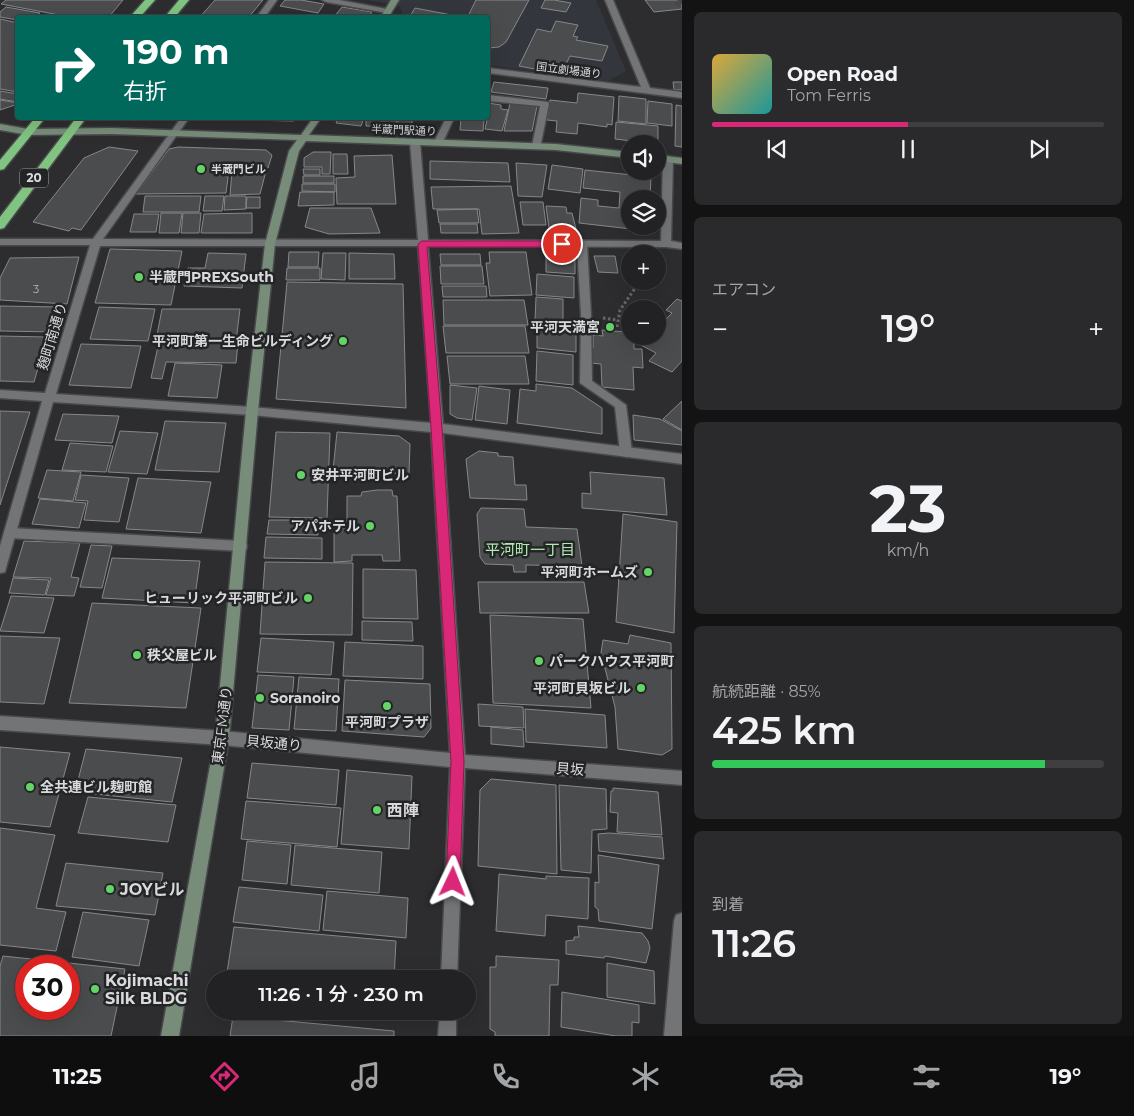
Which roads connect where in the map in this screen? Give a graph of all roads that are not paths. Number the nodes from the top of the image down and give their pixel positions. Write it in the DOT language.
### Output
graph roads {
  1 [pos="150,0"];
  2 [pos="184,0"];
  3 [pos="273,0"];
  4 [pos="326,0"];
  5 [pos="395,0"];
  6 [pos="609,0"];
  7 [pos="386,14"];
  8 [pos="137,15"];
  9 [pos="171,15"];
  10 [pos="262,15"];
  11 [pos="490,71"];
  12 [pos="647,91"];
  13 [pos="682,95"];
  14 [pos="490,98"];
  15 [pos="38,120"];
  16 [pos="79,120"];
  17 [pos="183,120"];
  18 [pos="316,120"];
  19 [pos="449,120"];
  20 [pos="0,127"];
  21 [pos="28,132"];
  22 [pos="70,132"];
  23 [pos="173,133"];
  24 [pos="303,137"];
  25 [pos="415,142"];
  26 [pos="439,142"];
  27 [pos="537,146"];
  28 [pos="621,154"];
  29 [pos="668,159"];
  30 [pos="682,161"];
  31 [pos="0,167"];
  32 [pos="0,225"];
  33 [pos="0,242"];
  34 [pos="96,242"];
  35 [pos="270,244"];
  36 [pos="422,244"];
  37 [pos="582,244"];
  38 [pos="666,244"];
  39 [pos="682,246"];
  40 [pos="0,394"];
  41 [pos="49,397"];
  42 [pos="252,411"];
  43 [pos="437,428"];
  44 [pos="626,452"];
  45 [pos="682,459"];
  46 [pos="10,533"];
  47 [pos="240,546"];
  48 [pos="0,568"];
  49 [pos="0,723"];
  50 [pos="222,738"];
  51 [pos="458,761"];
  52 [pos="682,778"];
  53 [pos="682,921"];
  54 [pos="449,970"];
  55 [pos="448,1020"];
  56 [pos="170,1036"];
  57 [pos="447,1036"];
  58 [pos="673,1036"];
  1 -- 8 [label="highway"];
  2 -- 9 [label="highway"];
  3 -- 10 [label="street"];
  4 -- 7 [label="street"];
  5 -- 7 [label="street"];
  6 -- 12 [label="street"];
  11 -- 12 [label="street, 国立劇場通り"];
  12 -- 13 [label="street, 国立劇場通り"];
  14 -- 27 [label="street"];
  15 -- 21 [label="highway, 20"];
  16 -- 22 [label="highway, 20"];
  17 -- 23 [label="street, 麹町南通り"];
  18 -- 24 [label="street"];
  19 -- 26 [label="street"];
  20 -- 21 [label="street, 半蔵門駅通り"];
  21 -- 22 [label="street, 半蔵門駅通り"];
  21 -- 31 [label="highway, 20"];
  22 -- 23 [label="street, 半蔵門駅通り"];
  22 -- 32 [label="highway, 20"];
  23 -- 24 [label="street, 半蔵門駅通り"];
  23 -- 34 [label="street, 麹町南通り"];
  24 -- 25 [label="street, 半蔵門駅通り"];
  24 -- 35 [label="street, 東京FM通り"];
  25 -- 26 [label="street, 半蔵門駅通り"];
  25 -- 36 [label="street"];
  26 -- 27 [label="street, 半蔵門駅通り"];
  27 -- 28 [label="street, 半蔵門駅通り"];
  29 -- 30 [label="street"];
  29 -- 38 [label="street"];
  33 -- 34 [label="street"];
  34 -- 35 [label="street"];
  34 -- 41 [label="street, 麹町南通り"];
  35 -- 36 [label="street"];
  35 -- 42 [label="street, 東京FM通り"];
  36 -- 37 [label="street"];
  36 -- 43 [label="street"];
  37 -- 38 [label="street"];
  37 -- 44 [label="street"];
  38 -- 39 [label="street"];
  40 -- 41 [label="street"];
  41 -- 42 [label="street"];
  41 -- 46 [label="street, 麹町南通り"];
  42 -- 43 [label="street"];
  42 -- 47 [label="street, 東京FM通り"];
  43 -- 44 [label="street"];
  43 -- 51 [label="street"];
  44 -- 45 [label="street"];
  46 -- 47 [label="street"];
  46 -- 48 [label="street, 麹町南通り"];
  47 -- 50 [label="street, 東京FM通り"];
  49 -- 50 [label="street, 貝坂通り"];
  50 -- 51 [label="street, 貝坂通り"];
  50 -- 56 [label="street, 東京FM通り"];
  51 -- 52 [label="street, 貝坂"];
  51 -- 54 [label="street"];
  53 -- 58 [label="street"];
  55 -- 57 [label="street"];
}
